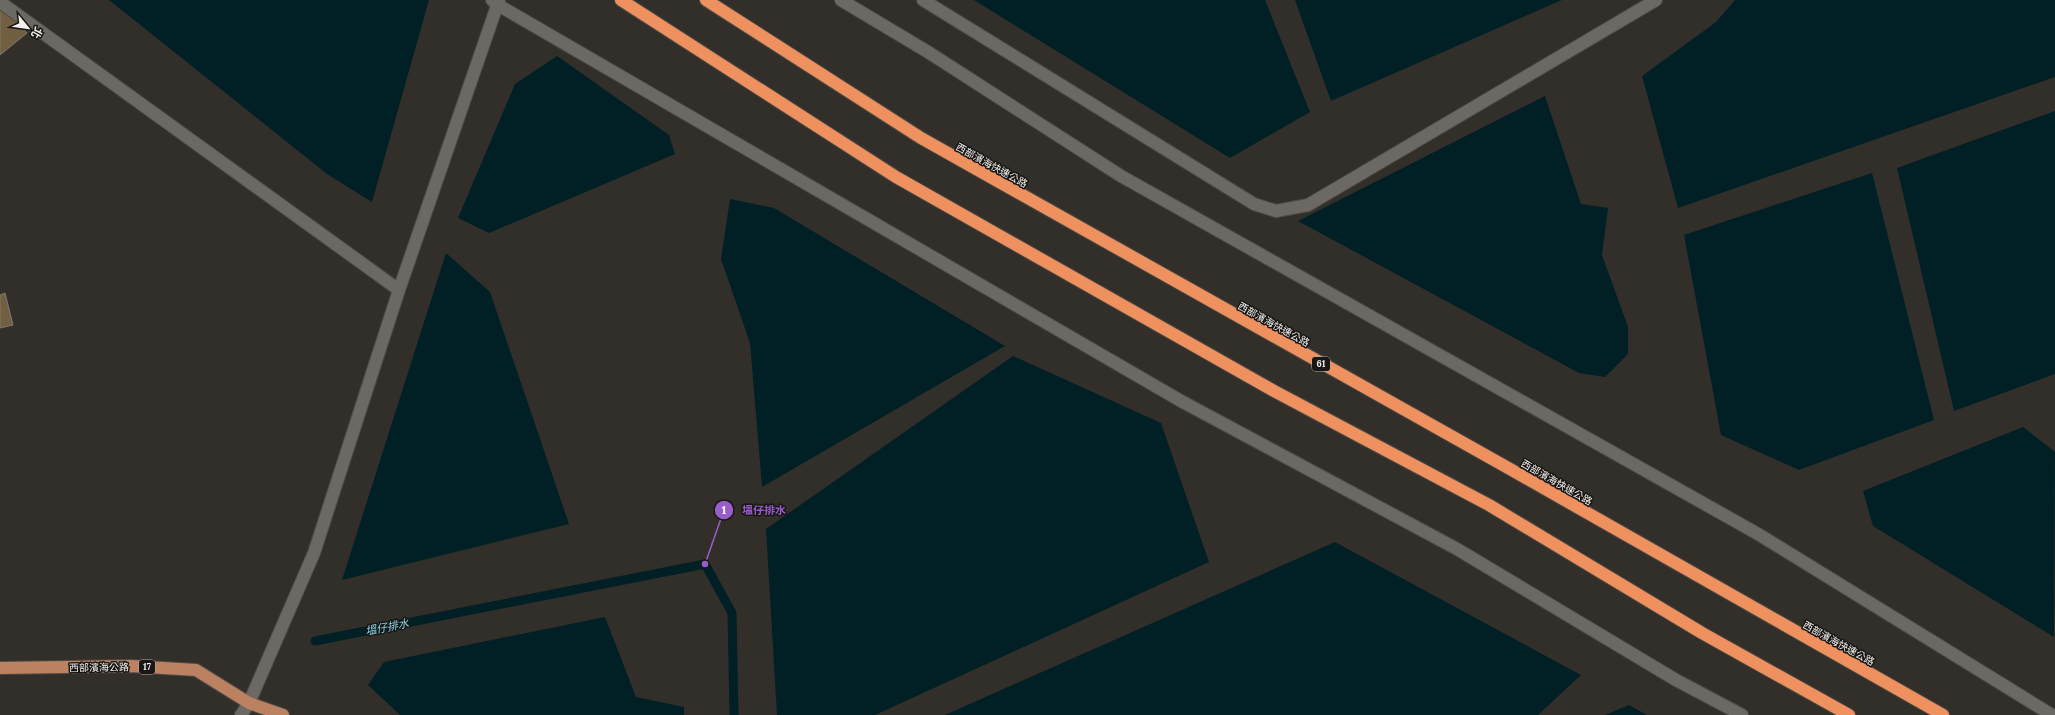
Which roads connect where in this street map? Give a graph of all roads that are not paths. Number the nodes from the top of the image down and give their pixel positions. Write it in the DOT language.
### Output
graph roads {
  1 [pos="621,0"];
  2 [pos="706,0"];
  3 [pos="841,0"];
  4 [pos="923,0"];
  5 [pos="1656,0"];
  6 [pos="0,2"];
  7 [pos="496,2"];
  8 [pos="399,290"];
  9 [pos="0,668"];
  10 [pos="249,703"];
  11 [pos="241,715"];
  12 [pos="283,715"];
  13 [pos="1742,715"];
  14 [pos="1849,715"];
  15 [pos="1943,715"];
  16 [pos="2052,715"];
  1 -- 14 [label="highway"];
  2 -- 15 [label="highway, 西部濱海快速公路 / 61"];
  3 -- 16 [label="street"];
  4 -- 5 [label="street"];
  6 -- 8 [label="street"];
  7 -- 8 [label="street"];
  7 -- 13 [label="street"];
  8 -- 10 [label="street"];
  9 -- 10 [label="main road, 西部濱海公路 / 17"];
  10 -- 11 [label="street"];
  10 -- 12 [label="main road, 西部濱海公路 / 17"];
}
